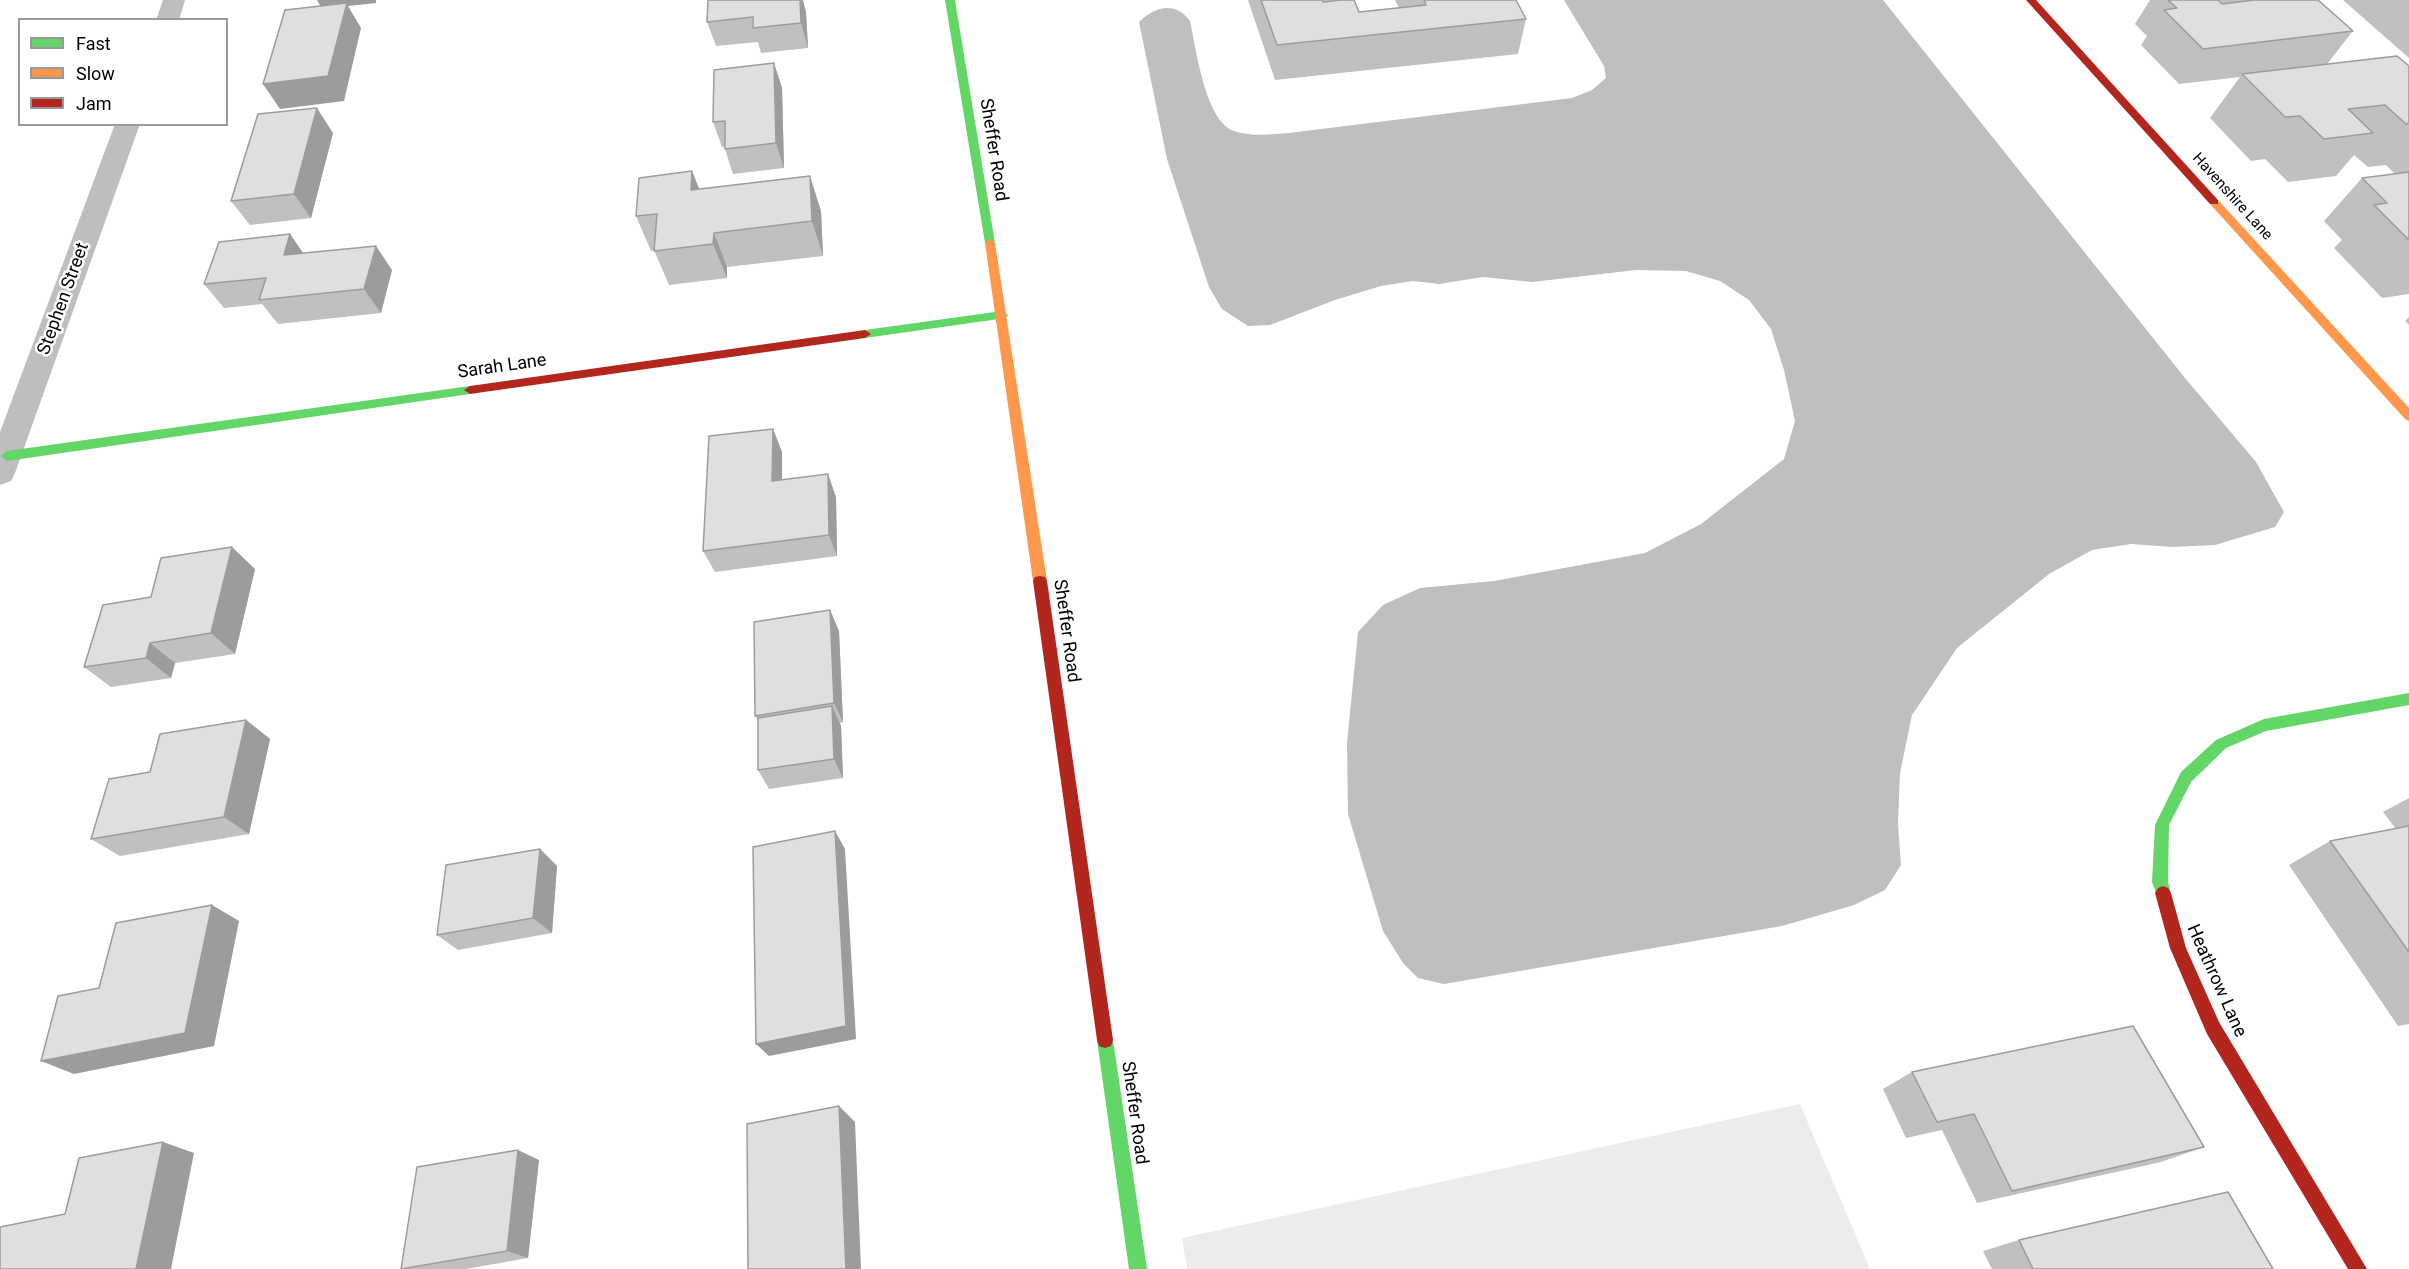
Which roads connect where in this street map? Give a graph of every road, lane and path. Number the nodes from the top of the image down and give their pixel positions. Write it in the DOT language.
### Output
graph roads {
  1 [pos="174,0"];
  2 [pos="950,0"];
  3 [pos="2031,0"];
  4 [pos="168,18"];
  5 [pos="127,126"];
  6 [pos="1002,315"];
  7 [pos="2409,416"];
  8 [pos="3,465"];
  9 [pos="2409,699"];
  10 [pos="1138,1269"];
  11 [pos="2358,1269"];
  1 -- 4 [label="street"];
  2 -- 6 [label="street, Sheffer Road"];
  3 -- 7 [label="street, Havenshire Lane"];
  5 -- 8 [label="street, Stephen Street"];
  6 -- 8 [label="street, Sarah Lane"];
  6 -- 10 [label="street, Sheffer Road"];
  9 -- 11 [label="street, Heathrow Lane"];
}
